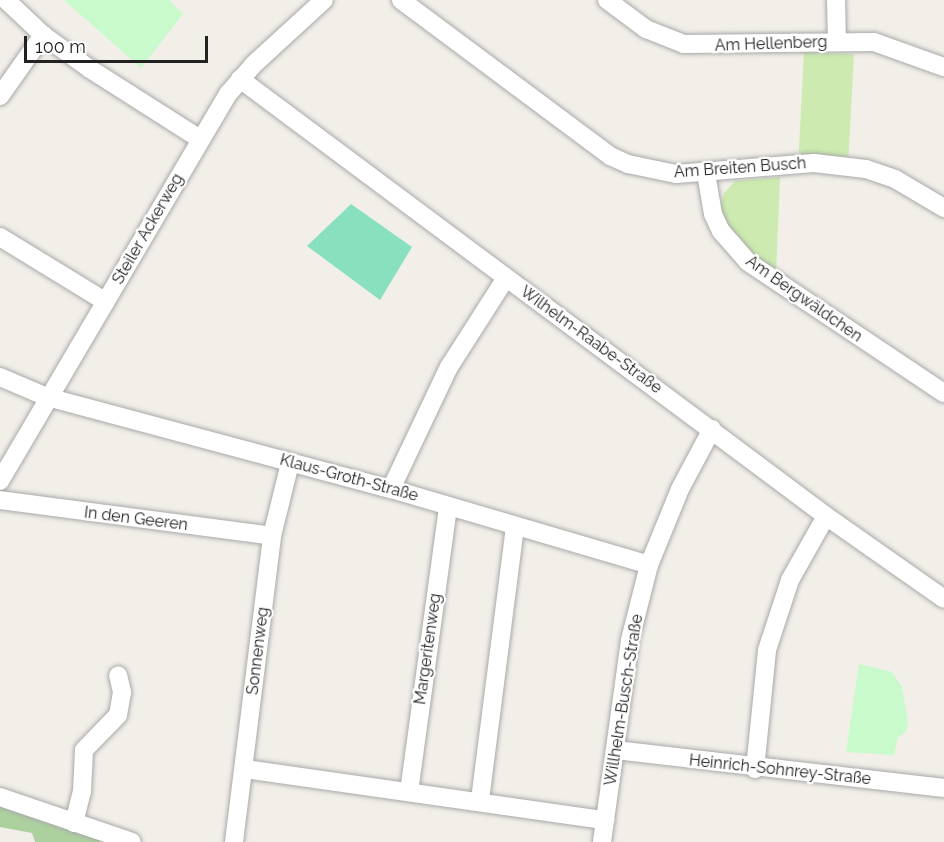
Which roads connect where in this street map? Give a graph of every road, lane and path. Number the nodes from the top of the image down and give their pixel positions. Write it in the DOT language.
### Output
graph roads {
  1 [pos="6,0"];
  2 [pos="324,0"];
  3 [pos="400,0"];
  4 [pos="607,0"];
  5 [pos="836,0"];
  6 [pos="44,35"];
  7 [pos="837,41"];
  8 [pos="944,67"];
  9 [pos="240,79"];
  10 [pos="0,96"];
  11 [pos="200,139"];
  12 [pos="706,173"];
  13 [pos="944,208"];
  14 [pos="0,237"];
  15 [pos="506,278"];
  16 [pos="106,302"];
  17 [pos="0,377"];
  18 [pos="944,393"];
  19 [pos="47,397"];
  20 [pos="712,429"];
  21 [pos="290,462"];
  22 [pos="0,481"];
  23 [pos="391,489"];
  24 [pos="0,500"];
  25 [pos="448,507"];
  26 [pos="826,516"];
  27 [pos="515,526"];
  28 [pos="272,536"];
  29 [pos="649,565"];
  30 [pos="944,599"];
  31 [pos="118,675"];
  32 [pos="616,750"];
  33 [pos="244,769"];
  34 [pos="755,769"];
  35 [pos="944,788"];
  36 [pos="409,792"];
  37 [pos="0,797"];
  38 [pos="480,800"];
  39 [pos="605,820"];
  40 [pos="74,823"];
  41 [pos="132,842"];
  42 [pos="234,842"];
  43 [pos="602,842"];
  1 -- 6 [label="street"];
  2 -- 9 [label="street, Steiler Ackerweg"];
  3 -- 12 [label="street, Am Breiten Busch"];
  4 -- 7 [label="street, Am Hellenberg"];
  5 -- 7 [label="street"];
  6 -- 10 [label="street"];
  6 -- 11 [label="street"];
  7 -- 8 [label="street, Am Hellenberg"];
  9 -- 11 [label="street, Steiler Ackerweg"];
  9 -- 15 [label="street, Wilhelm-Raabe-Straße"];
  11 -- 16 [label="street, Steiler Ackerweg"];
  12 -- 13 [label="street, Am Breiten Busch"];
  12 -- 18 [label="street, Am Bergwäldchen"];
  14 -- 16 [label="street"];
  15 -- 20 [label="street, Wilhelm-Raabe-Straße"];
  15 -- 23 [label="street"];
  16 -- 19 [label="street, Steiler Ackerweg"];
  17 -- 19 [label="street, Klaus-Groth-Straße"];
  19 -- 21 [label="street, Klaus-Groth-Straße"];
  19 -- 22 [label="street, Steiler Ackerweg"];
  20 -- 26 [label="street, Wilhelm-Raabe-Straße"];
  20 -- 29 [label="street, Willhelm-Busch-Straße"];
  21 -- 23 [label="street, Klaus-Groth-Straße"];
  21 -- 28 [label="street, Sonnenweg"];
  23 -- 25 [label="street, Klaus-Groth-Straße"];
  24 -- 28 [label="street, In den Geeren"];
  25 -- 27 [label="street, Klaus-Groth-Straße"];
  25 -- 36 [label="street, Margeritenweg"];
  26 -- 30 [label="street, Wilhelm-Raabe-Straße"];
  26 -- 34 [label="street"];
  27 -- 29 [label="street, Klaus-Groth-Straße"];
  27 -- 38 [label="street"];
  28 -- 33 [label="street, Sonnenweg"];
  29 -- 32 [label="street, Willhelm-Busch-Straße"];
  31 -- 40 [label="street"];
  32 -- 34 [label="street, Heinrich-Sohnrey-Straße"];
  32 -- 39 [label="street, Willhelm-Busch-Straße"];
  33 -- 36 [label="street"];
  33 -- 42 [label="street, Sonnenweg"];
  34 -- 35 [label="street, Heinrich-Sohnrey-Straße"];
  36 -- 38 [label="street"];
  37 -- 40 [label="street"];
  38 -- 39 [label="street"];
  39 -- 43 [label="street, Willhelm-Busch-Straße"];
  40 -- 41 [label="street"];
}
